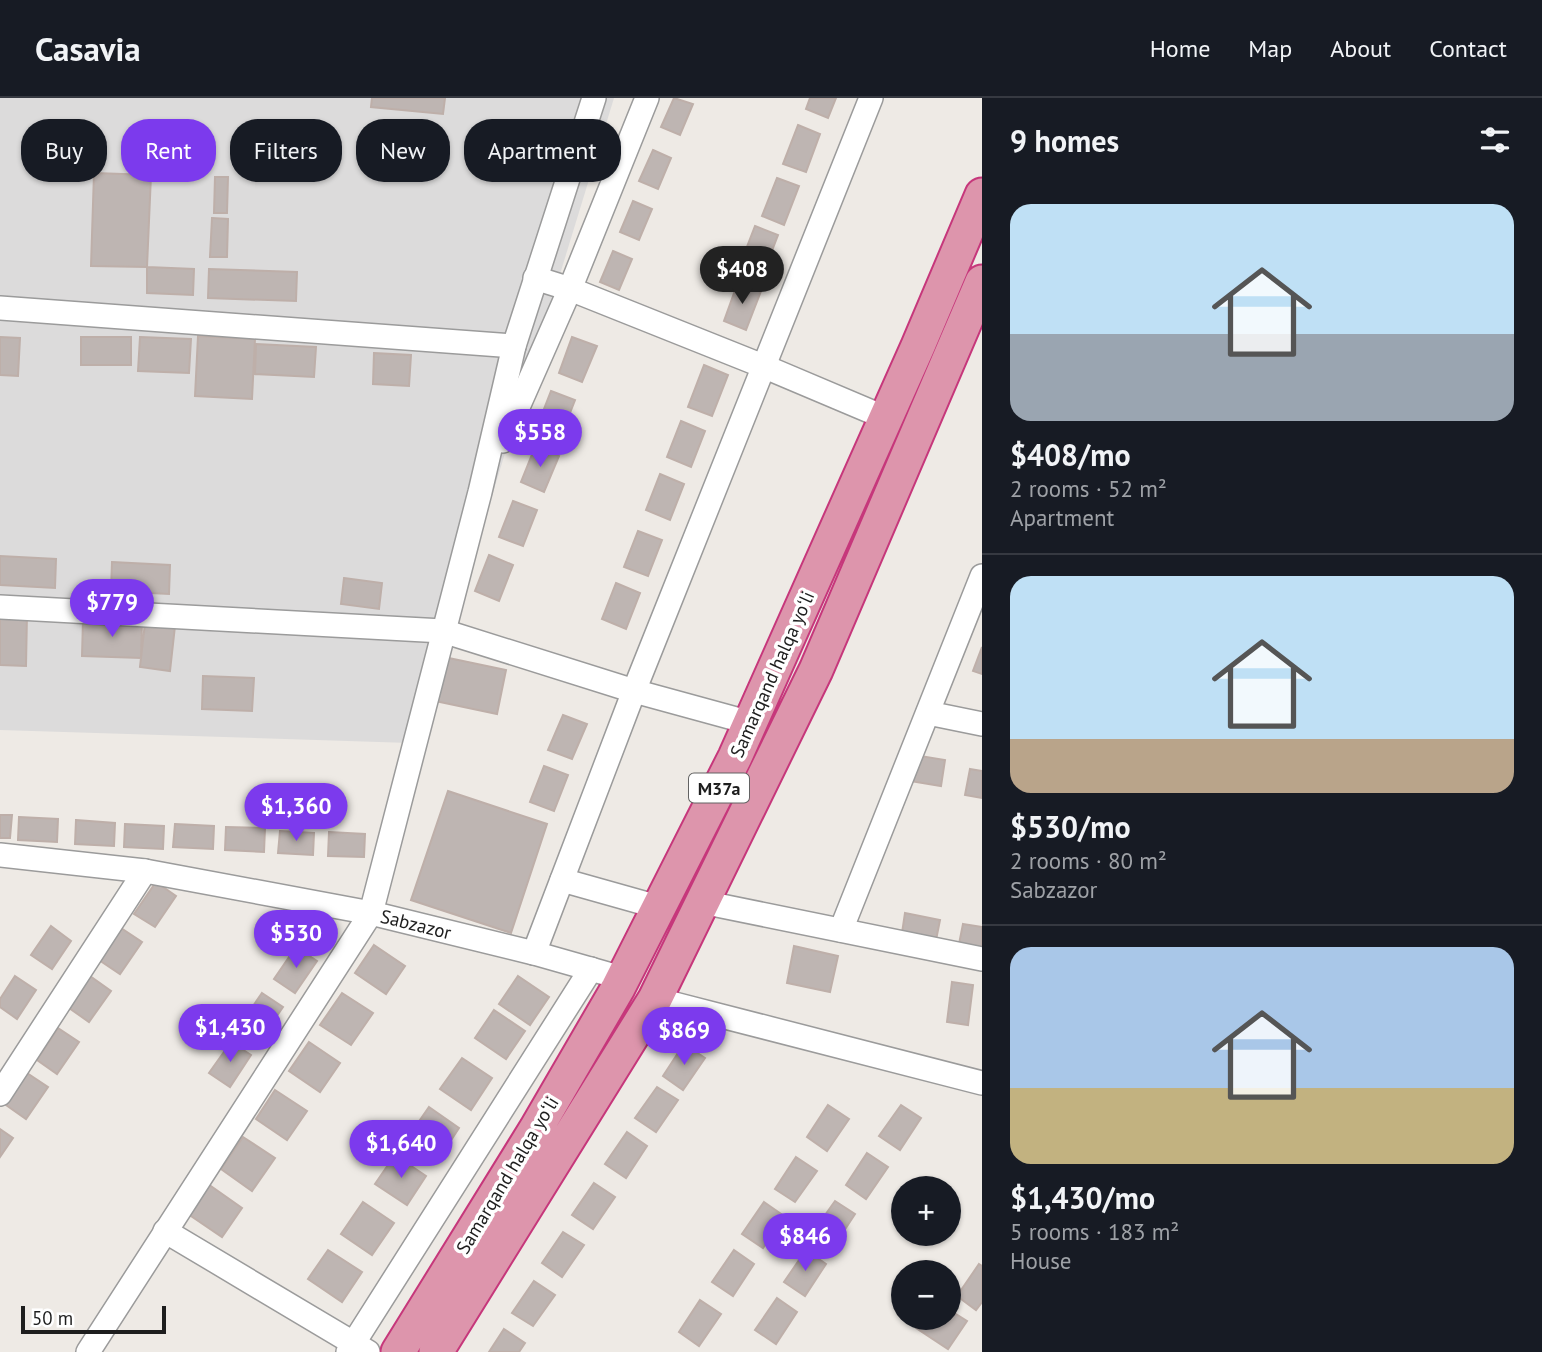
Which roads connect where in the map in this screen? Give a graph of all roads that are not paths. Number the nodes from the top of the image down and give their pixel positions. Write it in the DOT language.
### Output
graph roads {
  1 [pos="594,98"];
  2 [pos="647,98"];
  3 [pos="872,98"];
  4 [pos="982,195"];
  5 [pos="535,278"];
  6 [pos="982,282"];
  7 [pos="570,289"];
  8 [pos="0,308"];
  9 [pos="514,346"];
  10 [pos="763,366"];
  11 [pos="886,418"];
  12 [pos="480,492"];
  13 [pos="982,576"];
  14 [pos="0,607"];
  15 [pos="443,631"];
  16 [pos="634,691"];
  17 [pos="928,713"];
  18 [pos="751,723"];
  19 [pos="982,724"];
  20 [pos="735,757"];
  21 [pos="766,775"];
  22 [pos="0,855"];
  23 [pos="145,871"];
  24 [pos="562,880"];
  25 [pos="702,902"];
  26 [pos="657,907"];
  27 [pos="371,913"];
  28 [pos="841,930"];
  29 [pos="534,953"];
  30 [pos="982,959"];
  31 [pos="607,974"];
  32 [pos="655,999"];
  33 [pos="982,1083"];
  34 [pos="0,1094"];
  35 [pos="166,1231"];
  36 [pos="356,1349"];
  37 [pos="88,1352"];
  38 [pos="398,1352"];
  39 [pos="436,1352"];
  1 -- 5 [label="street"];
  2 -- 7 [label="street"];
  3 -- 10 [label="street"];
  4 -- 11 [label="highway, Samarqand halqa yoʻli / M37a"];
  5 -- 7 [label="street"];
  5 -- 9 [label="street"];
  6 -- 21 [label="highway, Samarqand halqa yoʻli / M37a"];
  7 -- 10 [label="street"];
  7 -- 12 [label="street"];
  8 -- 9 [label="street"];
  9 -- 12 [label="street"];
  10 -- 11 [label="street"];
  10 -- 16 [label="street"];
  11 -- 18 [label="highway, Samarqand halqa yoʻli / M37a"];
  12 -- 15 [label="street"];
  13 -- 17 [label="street"];
  14 -- 15 [label="street"];
  15 -- 16 [label="street"];
  15 -- 27 [label="street"];
  16 -- 18 [label="street"];
  16 -- 24 [label="street"];
  17 -- 19 [label="street"];
  17 -- 28 [label="street"];
  18 -- 20 [label="highway, Samarqand halqa yoʻli / M37a"];
  20 -- 21 [label="highway"];
  20 -- 26 [label="highway, Samarqand halqa yoʻli / M37a"];
  21 -- 25 [label="highway, Samarqand halqa yoʻli / M37a"];
  22 -- 23 [label="street, Sabzazor"];
  23 -- 27 [label="street, Sabzazor"];
  23 -- 34 [label="street"];
  24 -- 26 [label="street"];
  24 -- 29 [label="street"];
  25 -- 28 [label="street"];
  25 -- 32 [label="highway, Samarqand halqa yoʻli / M37a"];
  26 -- 31 [label="highway, Samarqand halqa yoʻli / M37a"];
  27 -- 29 [label="street, Sabzazor"];
  27 -- 35 [label="street"];
  28 -- 30 [label="street"];
  29 -- 31 [label="street, Sabzazor"];
  31 -- 36 [label="street"];
  31 -- 38 [label="highway, Samarqand halqa yoʻli / M37a"];
  32 -- 33 [label="street"];
  32 -- 39 [label="highway, Samarqand halqa yoʻli / M37a"];
  35 -- 36 [label="street"];
  35 -- 37 [label="street"];
}
